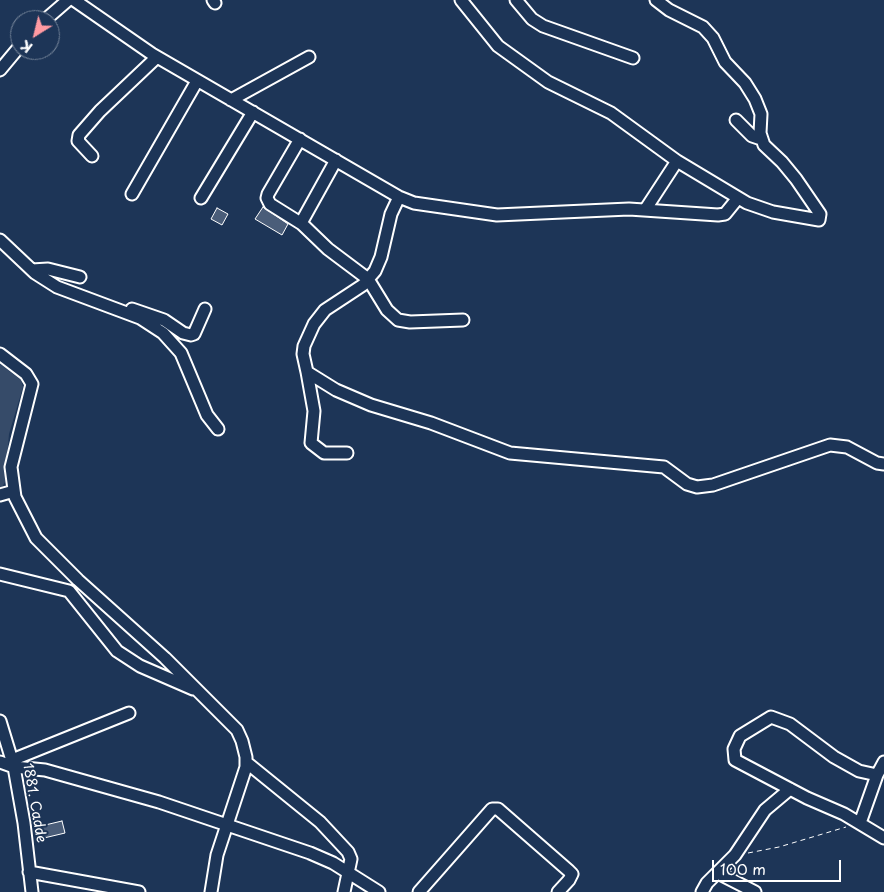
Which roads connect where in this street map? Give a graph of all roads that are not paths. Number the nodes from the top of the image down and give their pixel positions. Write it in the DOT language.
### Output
graph roads {
  1 [pos="68,0"];
  2 [pos="74,0"];
  3 [pos="461,0"];
  4 [pos="516,0"];
  5 [pos="656,0"];
  6 [pos="56,10"];
  7 [pos="157,57"];
  8 [pos="309,57"];
  9 [pos="10,58"];
  10 [pos="633,58"];
  11 [pos="0,70"];
  12 [pos="198,81"];
  13 [pos="232,100"];
  14 [pos="253,112"];
  15 [pos="736,120"];
  16 [pos="300,139"];
  17 [pos="761,140"];
  18 [pos="92,156"];
  19 [pos="336,160"];
  20 [pos="677,161"];
  21 [pos="132,194"];
  22 [pos="399,197"];
  23 [pos="201,198"];
  24 [pos="738,198"];
  25 [pos="645,210"];
  26 [pos="301,224"];
  27 [pos="0,240"];
  28 [pos="32,270"];
  29 [pos="80,277"];
  30 [pos="368,279"];
  31 [pos="205,309"];
  32 [pos="118,310"];
  33 [pos="463,320"];
  34 [pos="0,354"];
  35 [pos="307,372"];
  36 [pos="218,429"];
  37 [pos="347,453"];
  38 [pos="884,464"];
  39 [pos="14,491"];
  40 [pos="0,495"];
  41 [pos="0,574"];
  42 [pos="78,580"];
  43 [pos="69,592"];
  44 [pos="195,689"];
  45 [pos="129,713"];
  46 [pos="0,721"];
  47 [pos="0,762"];
  48 [pos="246,762"];
  49 [pos="884,762"];
  50 [pos="13,764"];
  51 [pos="877,775"];
  52 [pos="790,789"];
  53 [pos="860,823"];
  54 [pos="227,826"];
  55 [pos="884,838"];
  56 [pos="30,872"];
  57 [pos="350,873"];
  58 [pos="718,873"];
  59 [pos="32,892"];
  60 [pos="138,892"];
  61 [pos="211,892"];
  62 [pos="344,892"];
  63 [pos="379,892"];
  64 [pos="419,892"];
  65 [pos="558,892"];
  66 [pos="702,892"];
  67 [pos="755,892"];
  1 -- 6 [label="street"];
  2 -- 7 [label="street"];
  3 -- 20 [label="street"];
  4 -- 10 [label="street"];
  5 -- 17 [label="street"];
  7 -- 12 [label="street"];
  7 -- 18 [label="street"];
  8 -- 13 [label="street"];
  9 -- 11 [label="street"];
  12 -- 13 [label="street"];
  12 -- 21 [label="street"];
  13 -- 14 [label="street"];
  14 -- 16 [label="street"];
  14 -- 23 [label="street"];
  15 -- 17 [label="street"];
  16 -- 19 [label="street"];
  16 -- 26 [label="street"];
  17 -- 24 [label="street"];
  19 -- 22 [label="street"];
  19 -- 26 [label="street"];
  20 -- 24 [label="street"];
  20 -- 25 [label="street"];
  22 -- 25 [label="street"];
  22 -- 30 [label="street"];
  24 -- 25 [label="street"];
  26 -- 30 [label="street"];
  27 -- 28 [label="street"];
  28 -- 29 [label="street"];
  28 -- 32 [label="street"];
  30 -- 33 [label="street"];
  30 -- 35 [label="street"];
  31 -- 32 [label="street"];
  32 -- 36 [label="street"];
  34 -- 39 [label="street"];
  35 -- 37 [label="street"];
  35 -- 38 [label="street"];
  39 -- 40 [label="street"];
  39 -- 42 [label="street"];
  41 -- 43 [label="street"];
  42 -- 43 [label="street"];
  42 -- 44 [label="street"];
  43 -- 44 [label="street"];
  44 -- 48 [label="street"];
  45 -- 50 [label="street"];
  46 -- 50 [label="street, 1881. Cadde"];
  47 -- 50 [label="street"];
  48 -- 54 [label="street"];
  48 -- 57 [label="street"];
  49 -- 51 [label="street"];
  50 -- 54 [label="street"];
  50 -- 56 [label="street, 1881. Cadde"];
  51 -- 52 [label="street"];
  51 -- 53 [label="street"];
  52 -- 53 [label="street"];
  52 -- 58 [label="street"];
  53 -- 55 [label="street"];
  54 -- 57 [label="street"];
  54 -- 61 [label="street"];
  56 -- 59 [label="street, 1881. Cadde"];
  56 -- 60 [label="street"];
  57 -- 62 [label="street"];
  57 -- 63 [label="street"];
  58 -- 66 [label="street"];
  58 -- 67 [label="street"];
  64 -- 65 [label="street"];
}
